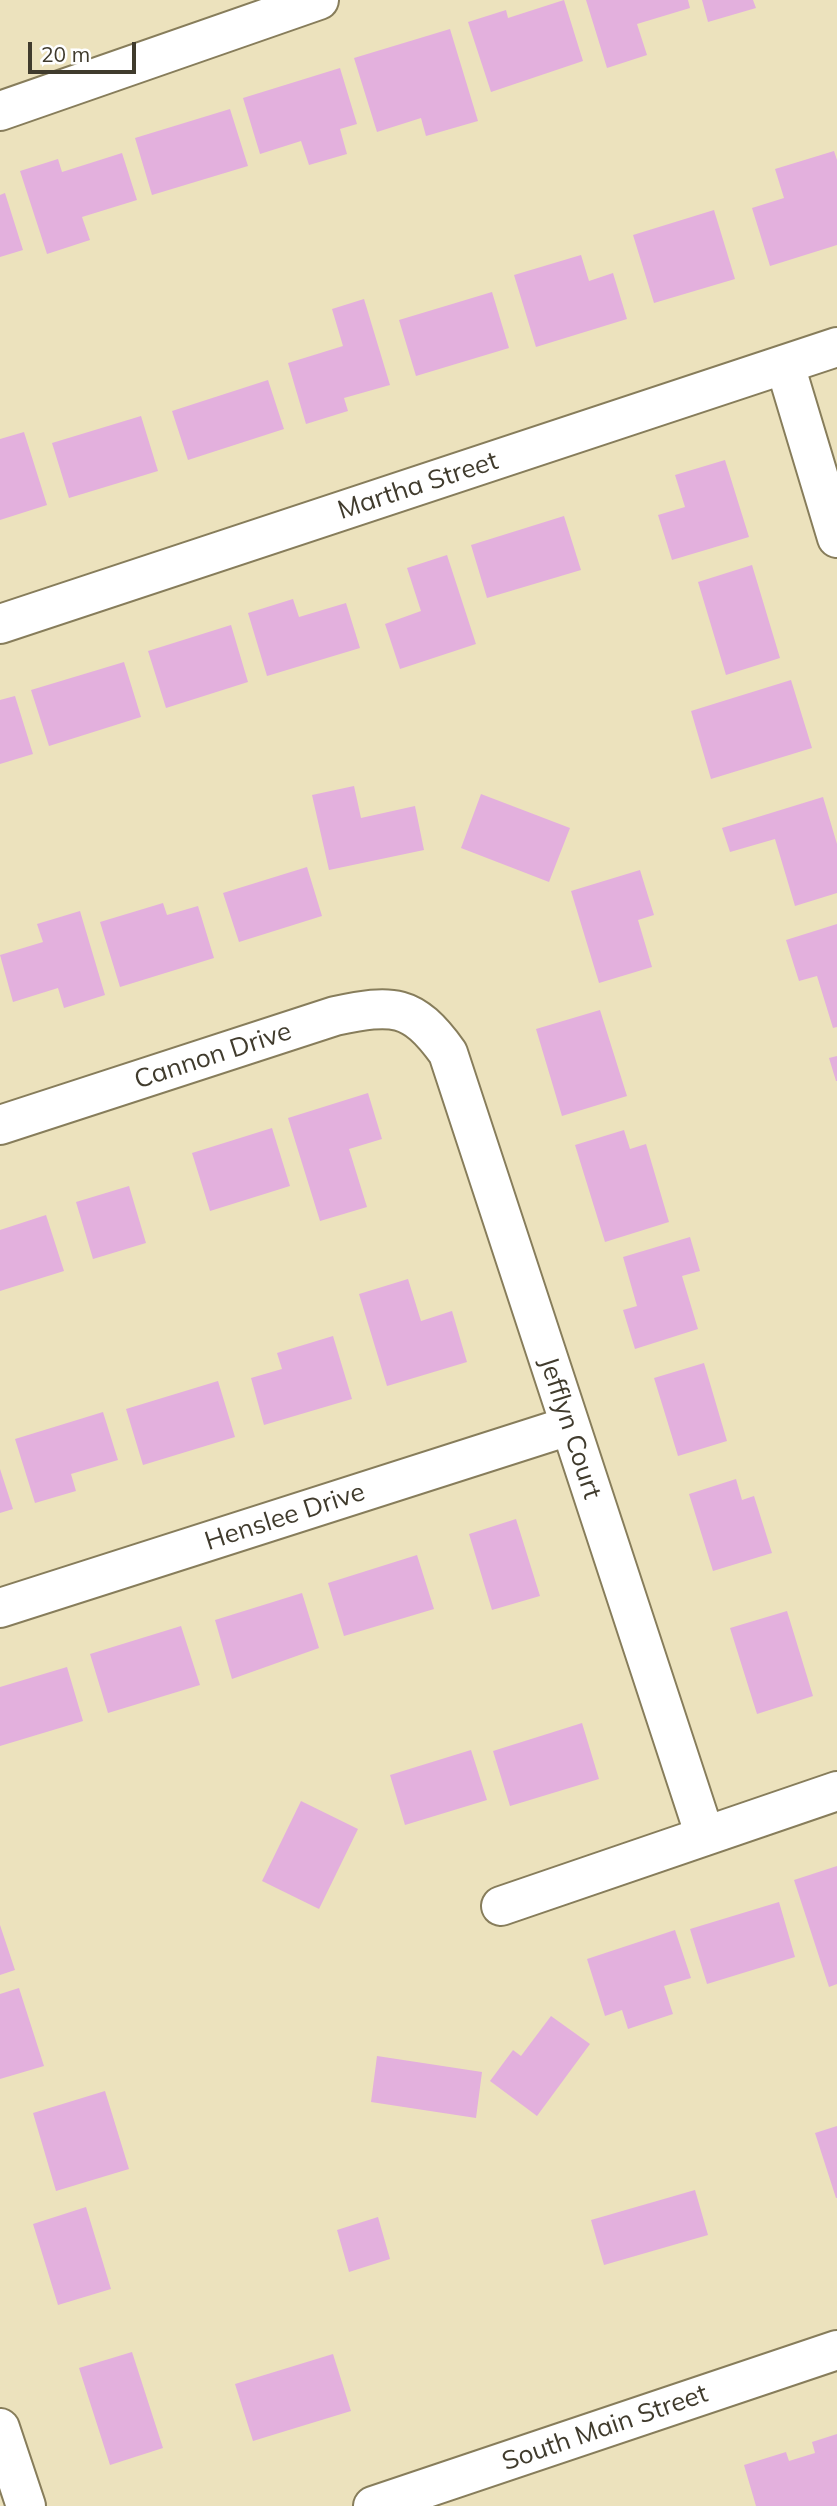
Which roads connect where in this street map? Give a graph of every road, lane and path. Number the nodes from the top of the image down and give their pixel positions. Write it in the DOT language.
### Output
graph roads {
  1 [pos="318,0"];
  2 [pos="0,111"];
  3 [pos="837,348"];
  4 [pos="785,365"];
  5 [pos="837,538"];
  6 [pos="0,624"];
  7 [pos="427,1024"];
  8 [pos="0,1125"];
  9 [pos="569,1426"];
  10 [pos="0,1608"];
  11 [pos="837,1791"];
  12 [pos="705,1836"];
  13 [pos="501,1906"];
  14 [pos="837,2350"];
  15 [pos="0,2428"];
  16 [pos="26,2506"];
  17 [pos="373,2506"];
  1 -- 2 [label="street"];
  3 -- 4 [label="street, Martha Street"];
  4 -- 5 [label="street"];
  4 -- 6 [label="street, Martha Street"];
  7 -- 8 [label="street, Cannon Drive"];
  7 -- 9 [label="street, Jefflyn Court"];
  9 -- 10 [label="street, Henslee Drive"];
  9 -- 12 [label="street, Jefflyn Court"];
  11 -- 12 [label="street"];
  12 -- 13 [label="street"];
  14 -- 17 [label="street, South Main Street"];
  15 -- 16 [label="street"];
}
